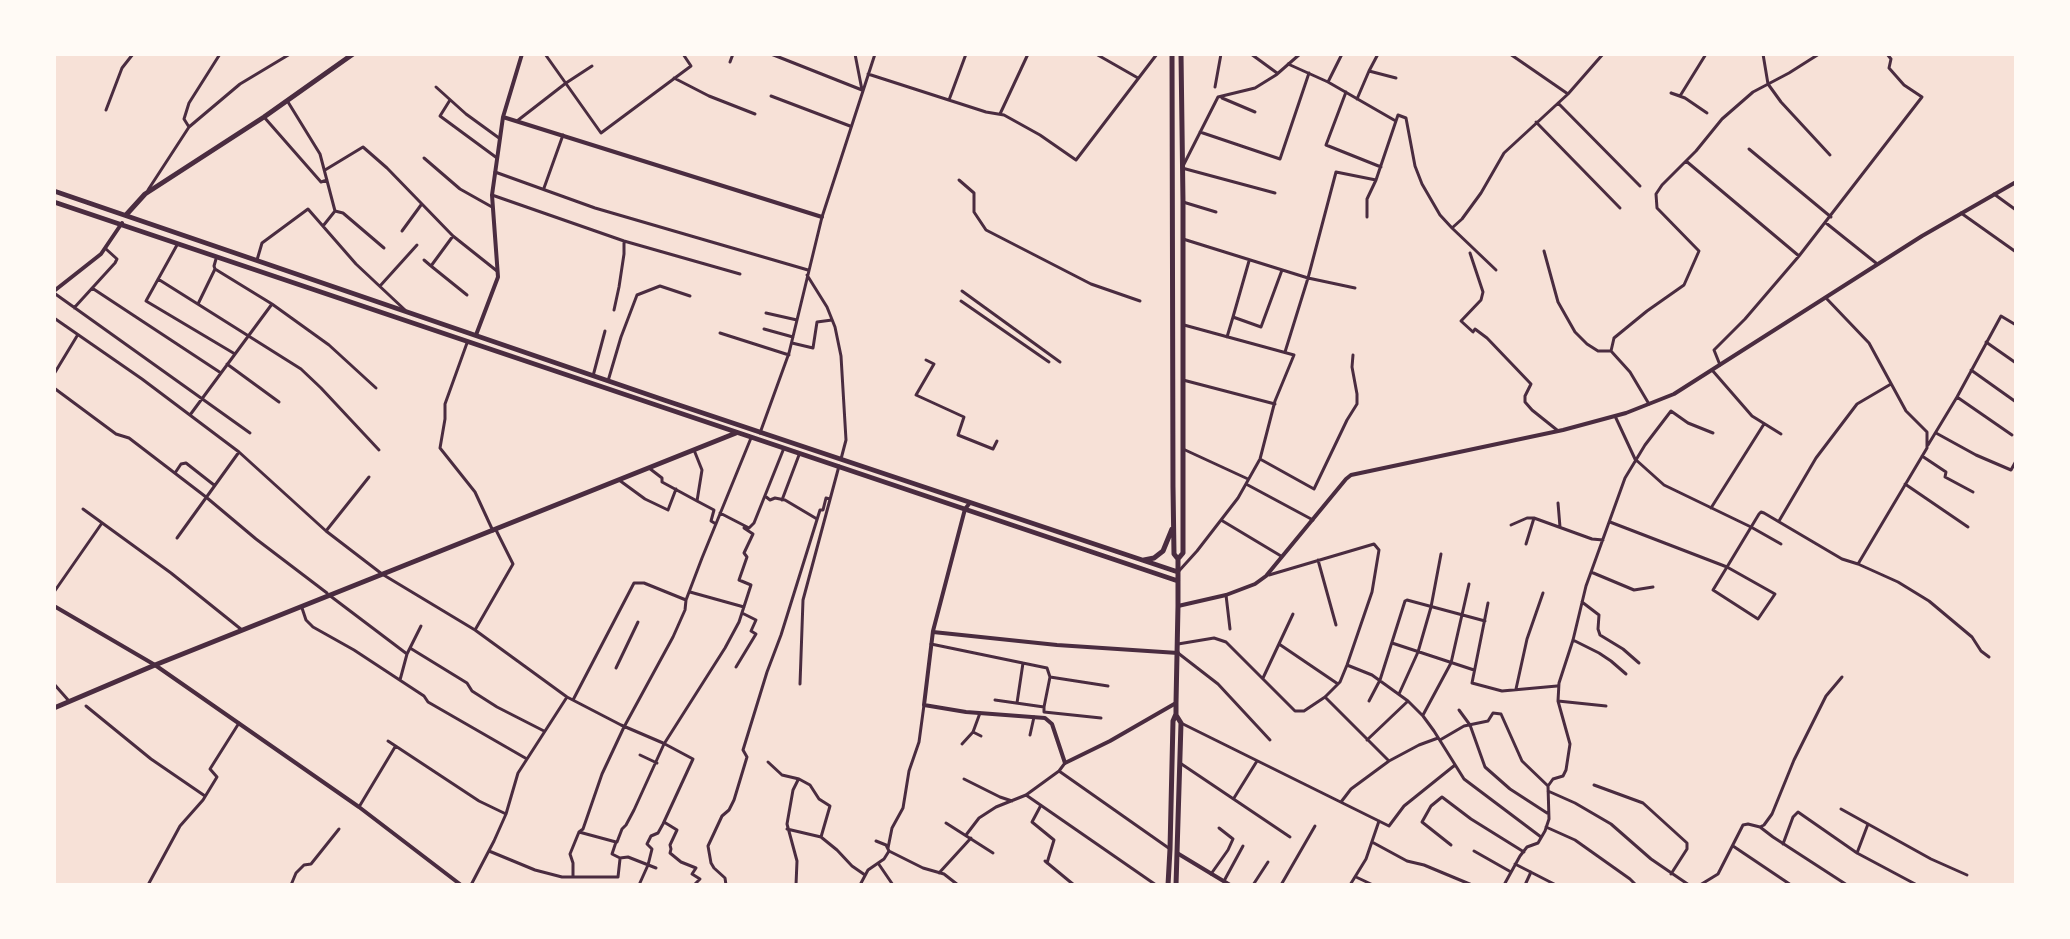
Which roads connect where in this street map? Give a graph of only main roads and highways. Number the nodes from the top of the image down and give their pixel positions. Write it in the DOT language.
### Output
graph roads {
  1 [pos="353,54"];
  2 [pos="1172,54"];
  3 [pos="1181,54"];
  4 [pos="54,191"];
  5 [pos="54,202"];
  6 [pos="117,212"];
  7 [pos="126,215"];
  8 [pos="138,219"];
  9 [pos="114,221"];
  10 [pos="135,228"];
  11 [pos="664,400"];
  12 [pos="661,408"];
  13 [pos="746,428"];
  14 [pos="736,433"];
  15 [pos="840,463"];
  16 [pos="967,506"];
  17 [pos="1174,514"];
  18 [pos="1178,559"];
  19 [pos="1143,560"];
  20 [pos="1178,572"];
  21 [pos="1178,581"];
  22 [pos="54,708"];
  23 [pos="1176,714"];
  24 [pos="1168,885"];
  25 [pos="1176,885"];
  1 -- 7 [label="main road"];
  2 -- 17 [label="main road"];
  3 -- 18 [label="main road"];
  4 -- 6 [label="main road"];
  5 -- 9 [label="main road"];
  6 -- 7 [label="main road"];
  6 -- 9 [label="main road"];
  7 -- 8 [label="main road"];
  8 -- 10 [label="main road"];
  8 -- 11 [label="main road"];
  9 -- 10 [label="main road"];
  10 -- 12 [label="main road"];
  11 -- 12 [label="main road"];
  11 -- 13 [label="main road"];
  12 -- 14 [label="main road"];
  13 -- 14 [label="main road"];
  13 -- 15 [label="main road"];
  14 -- 15 [label="main road"];
  14 -- 22 [label="main road"];
  15 -- 16 [label="main road"];
  16 -- 19 [label="main road"];
  16 -- 21 [label="main road"];
  17 -- 18 [label="main road"];
  17 -- 19 [label="main road"];
  18 -- 20 [label="main road"];
  19 -- 20 [label="main road"];
  20 -- 21 [label="main road"];
  21 -- 23 [label="main road"];
  23 -- 24 [label="main road"];
  23 -- 25 [label="main road"];
}
